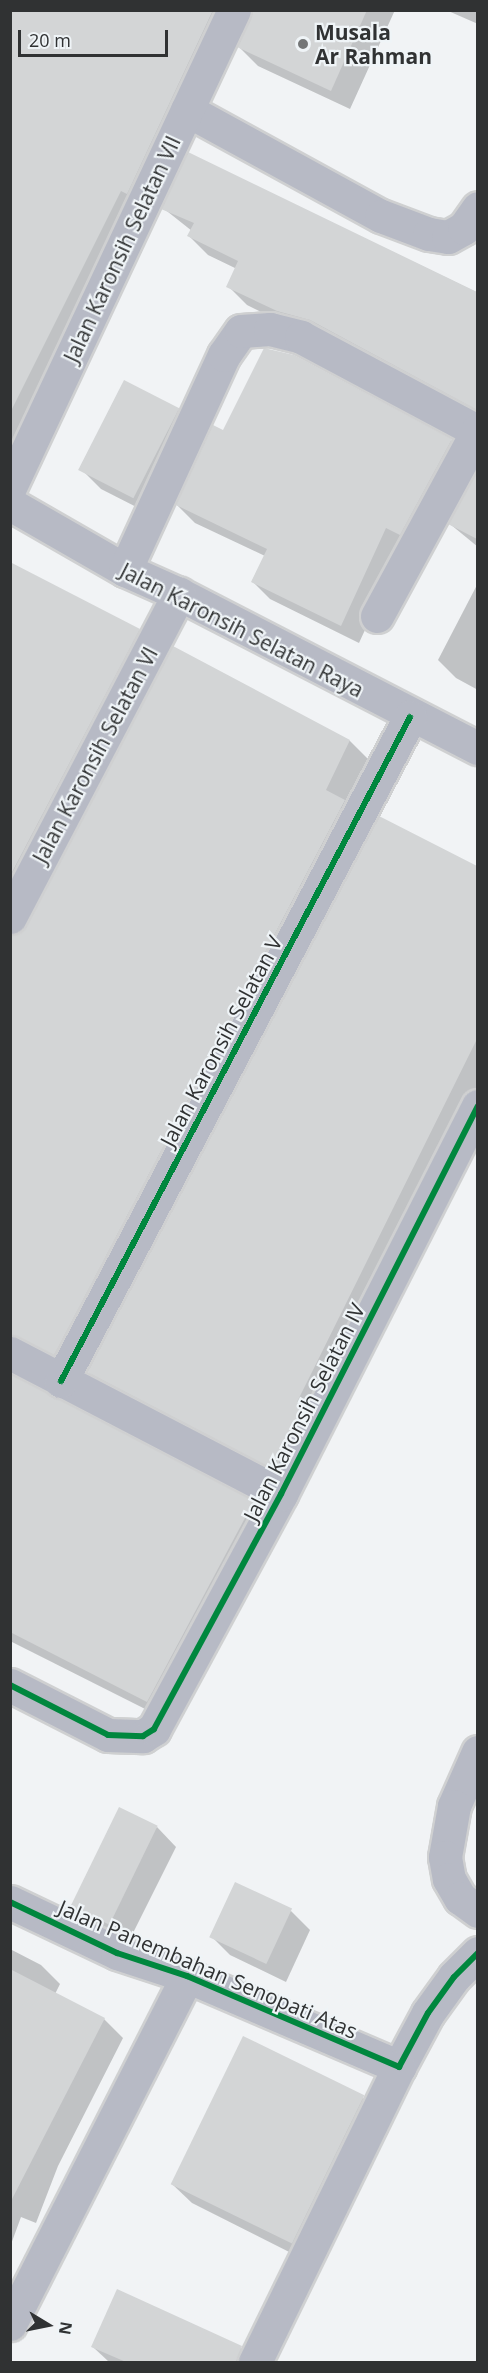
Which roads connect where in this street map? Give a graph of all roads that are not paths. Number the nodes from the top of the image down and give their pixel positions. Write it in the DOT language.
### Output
graph roads {
  1 [pos="234,10"];
  2 [pos="187,110"];
  3 [pos="477,208"];
  4 [pos="477,430"];
  5 [pos="10,487"];
  6 [pos="10,504"];
  7 [pos="125,570"];
  8 [pos="179,594"];
  9 [pos="377,616"];
  10 [pos="410,717"];
  11 [pos="477,748"];
  12 [pos="10,917"];
  13 [pos="477,1106"];
  14 [pos="10,1353"];
  15 [pos="61,1381"];
  16 [pos="281,1494"];
  17 [pos="10,1685"];
  18 [pos="477,1752"];
  19 [pos="10,1902"];
  20 [pos="477,1911"];
  21 [pos="477,1953"];
  22 [pos="187,1976"];
  23 [pos="399,2067"];
  24 [pos="10,2324"];
  25 [pos="255,2362"];
  1 -- 2 [label="street, Jalan Karonsih Selatan VII"];
  2 -- 3 [label="street"];
  2 -- 5 [label="street, Jalan Karonsih Selatan VII"];
  4 -- 7 [label="street"];
  4 -- 9 [label="street"];
  6 -- 7 [label="street, Jalan Karonsih Selatan Raya"];
  7 -- 8 [label="street, Jalan Karonsih Selatan Raya"];
  8 -- 10 [label="street, Jalan Karonsih Selatan Raya"];
  8 -- 12 [label="street, Jalan Karonsih Selatan VI"];
  10 -- 11 [label="street, Jalan Karonsih Selatan Raya"];
  10 -- 15 [label="street, Jalan Karonsih Selatan V"];
  13 -- 16 [label="street, Jalan Karonsih Selatan IV"];
  14 -- 15 [label="street"];
  15 -- 16 [label="street"];
  16 -- 17 [label="street, Jalan Karonsih Selatan IV"];
  18 -- 20 [label="street"];
  19 -- 22 [label="street, Jalan Panembahan Senopati Atas"];
  21 -- 23 [label="street"];
  22 -- 23 [label="street, Jalan Panembahan Senopati Atas"];
  22 -- 24 [label="street, Jalan Panembahan Senopati Atas"];
  23 -- 25 [label="street"];
}
